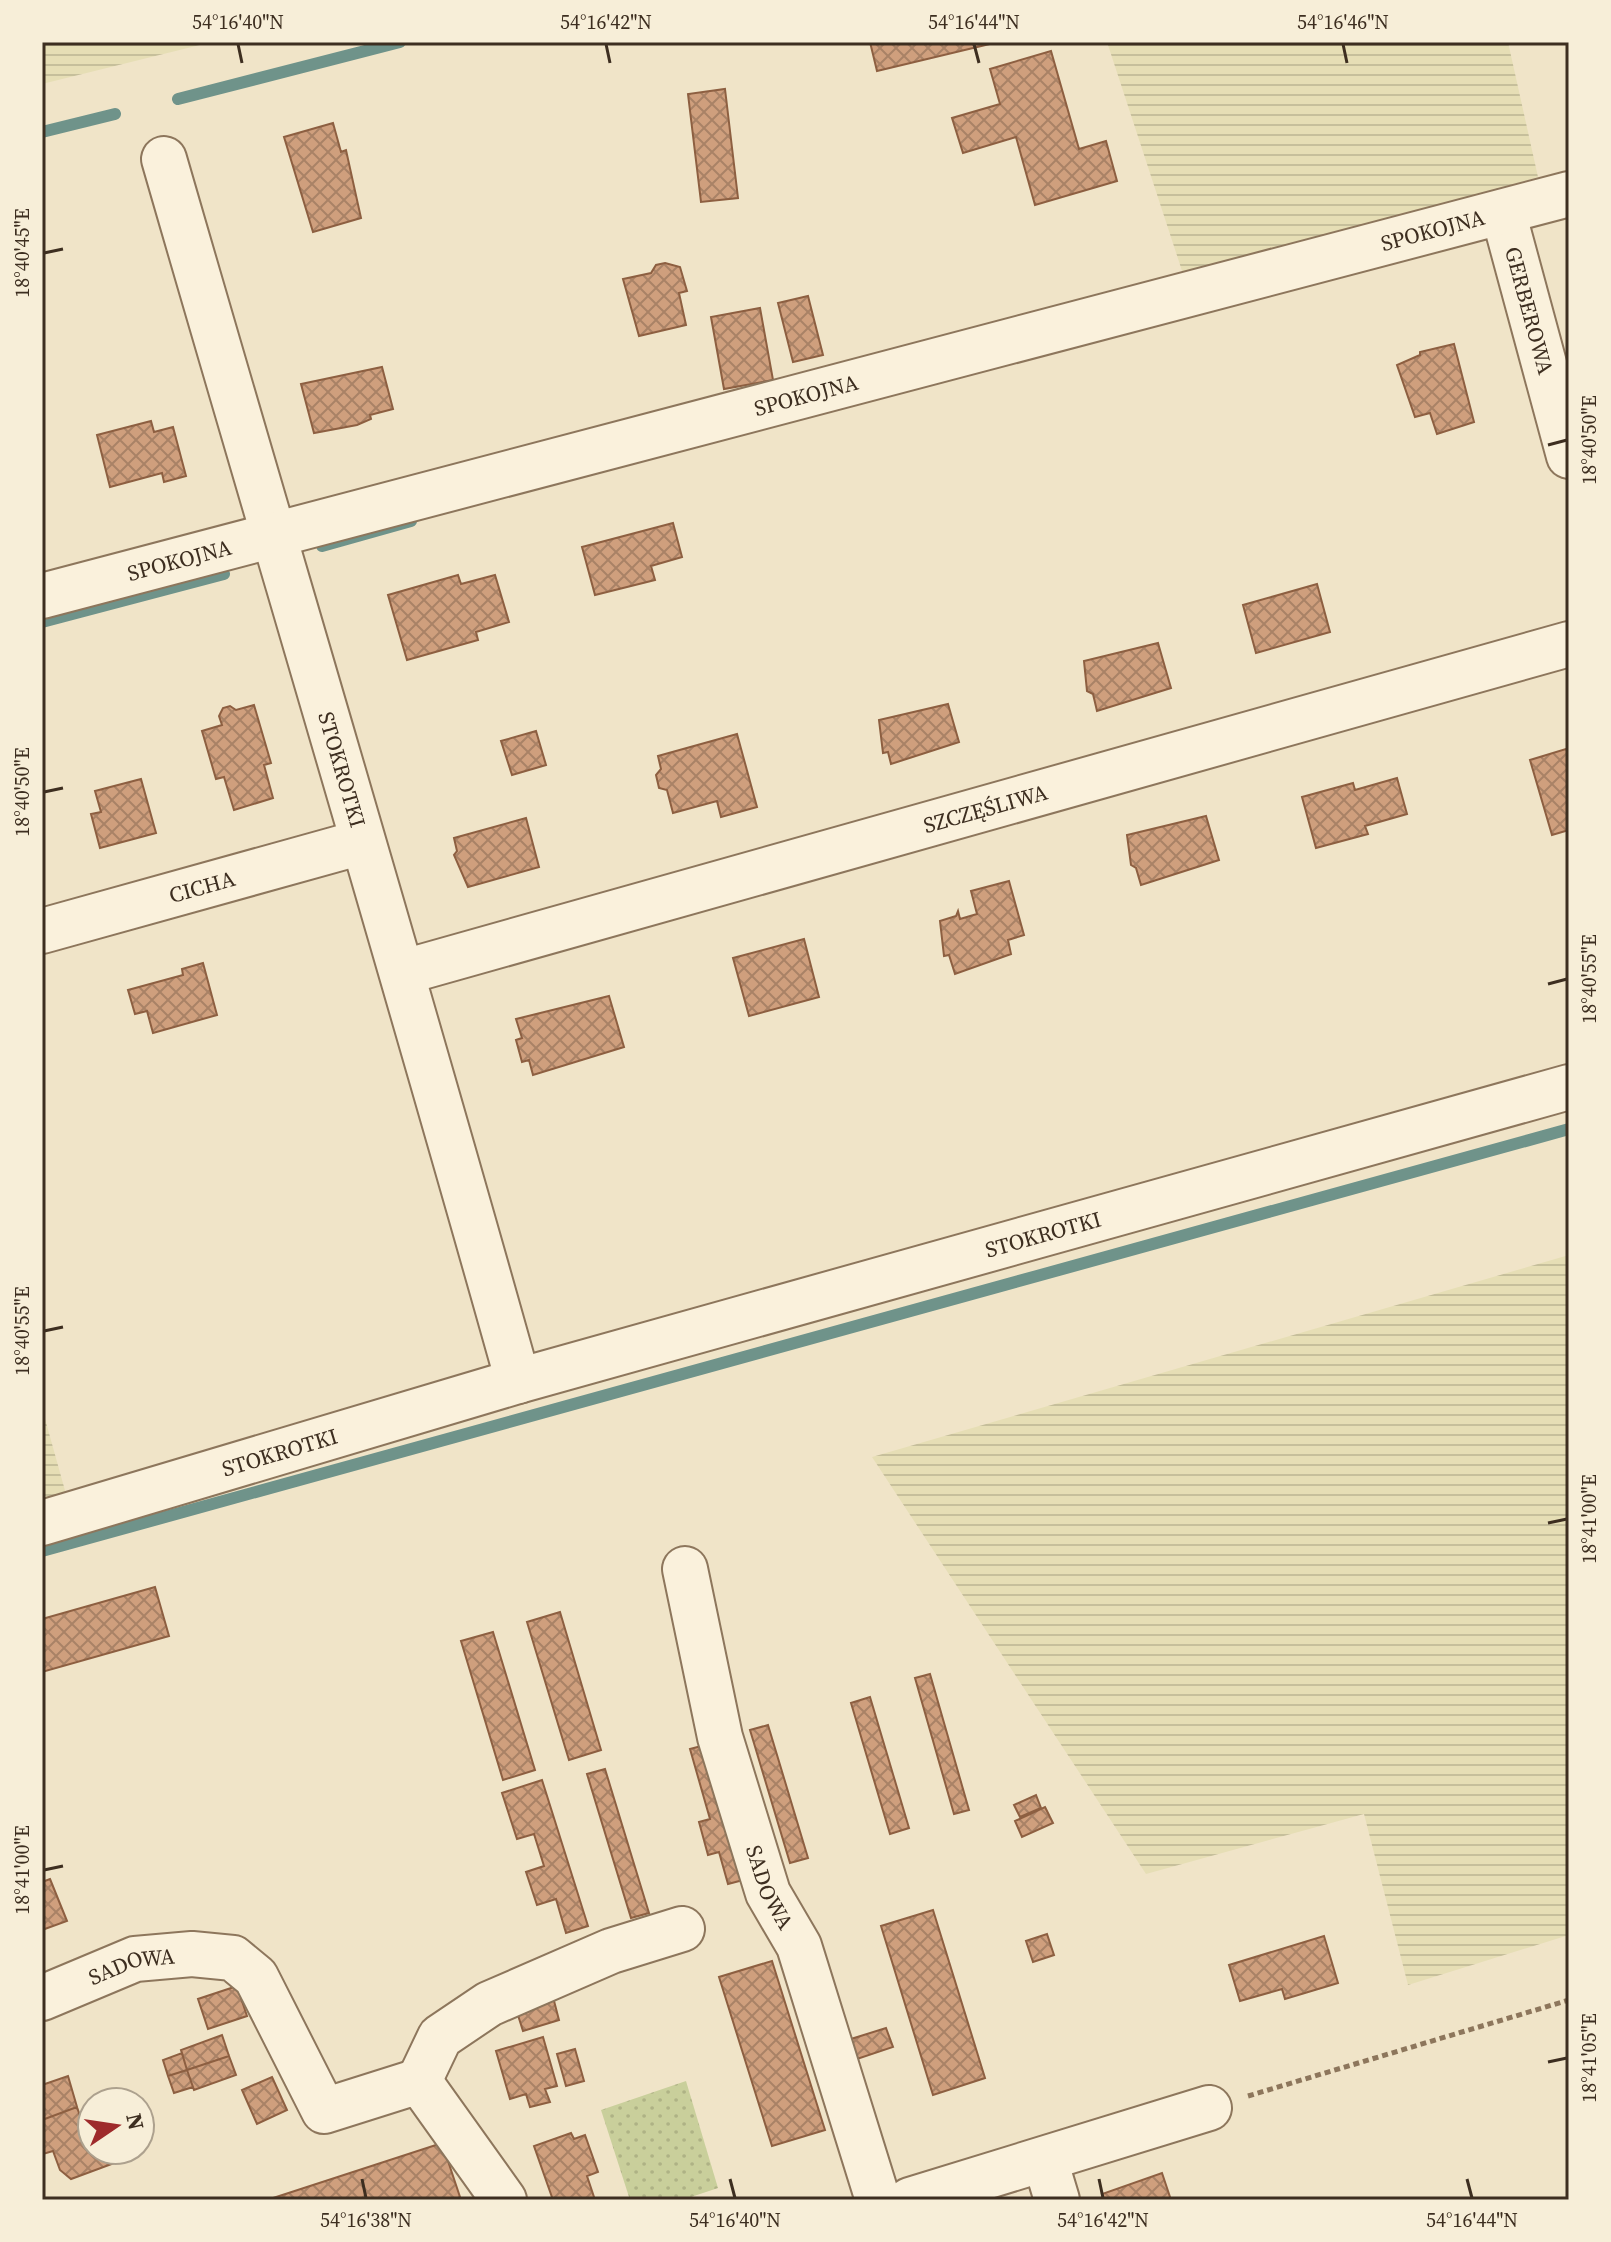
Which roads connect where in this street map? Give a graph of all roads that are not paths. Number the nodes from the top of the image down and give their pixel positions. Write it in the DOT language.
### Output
graph roads {
  1 [pos="164,159"];
  2 [pos="1569,194"];
  3 [pos="1503,212"];
  4 [pos="1569,456"];
  5 [pos="273,535"];
  6 [pos="42,596"];
  7 [pos="1569,644"];
  8 [pos="362,842"];
  9 [pos="42,931"];
  10 [pos="404,972"];
  11 [pos="1569,1087"];
  12 [pos="518,1381"];
  13 [pos="42,1523"];
  14 [pos="685,1569"];
  15 [pos="682,1929"];
  16 [pos="42,1998"];
  17 [pos="419,2081"];
  18 [pos="1209,2108"];
  19 [pos="1051,2180"];
  20 [pos="504,2200"];
  21 [pos="878,2200"];
  22 [pos="910,2200"];
  1 -- 5 [label="street, STOKROTKI"];
  2 -- 3 [label="street, SPOKOJNA"];
  3 -- 4 [label="street, GERBEROWA"];
  3 -- 5 [label="street, SPOKOJNA"];
  5 -- 6 [label="street, SPOKOJNA"];
  5 -- 8 [label="street, STOKROTKI"];
  7 -- 10 [label="street, SZCZĘŚLIWA"];
  8 -- 9 [label="street, CICHA"];
  8 -- 10 [label="street, STOKROTKI"];
  10 -- 12 [label="street, STOKROTKI"];
  11 -- 12 [label="street, STOKROTKI"];
  12 -- 13 [label="street, STOKROTKI"];
  14 -- 21 [label="street, SADOWA"];
  15 -- 17 [label="street"];
  16 -- 17 [label="street, SADOWA"];
  17 -- 20 [label="street"];
  18 -- 19 [label="street"];
  19 -- 22 [label="street"];
}
